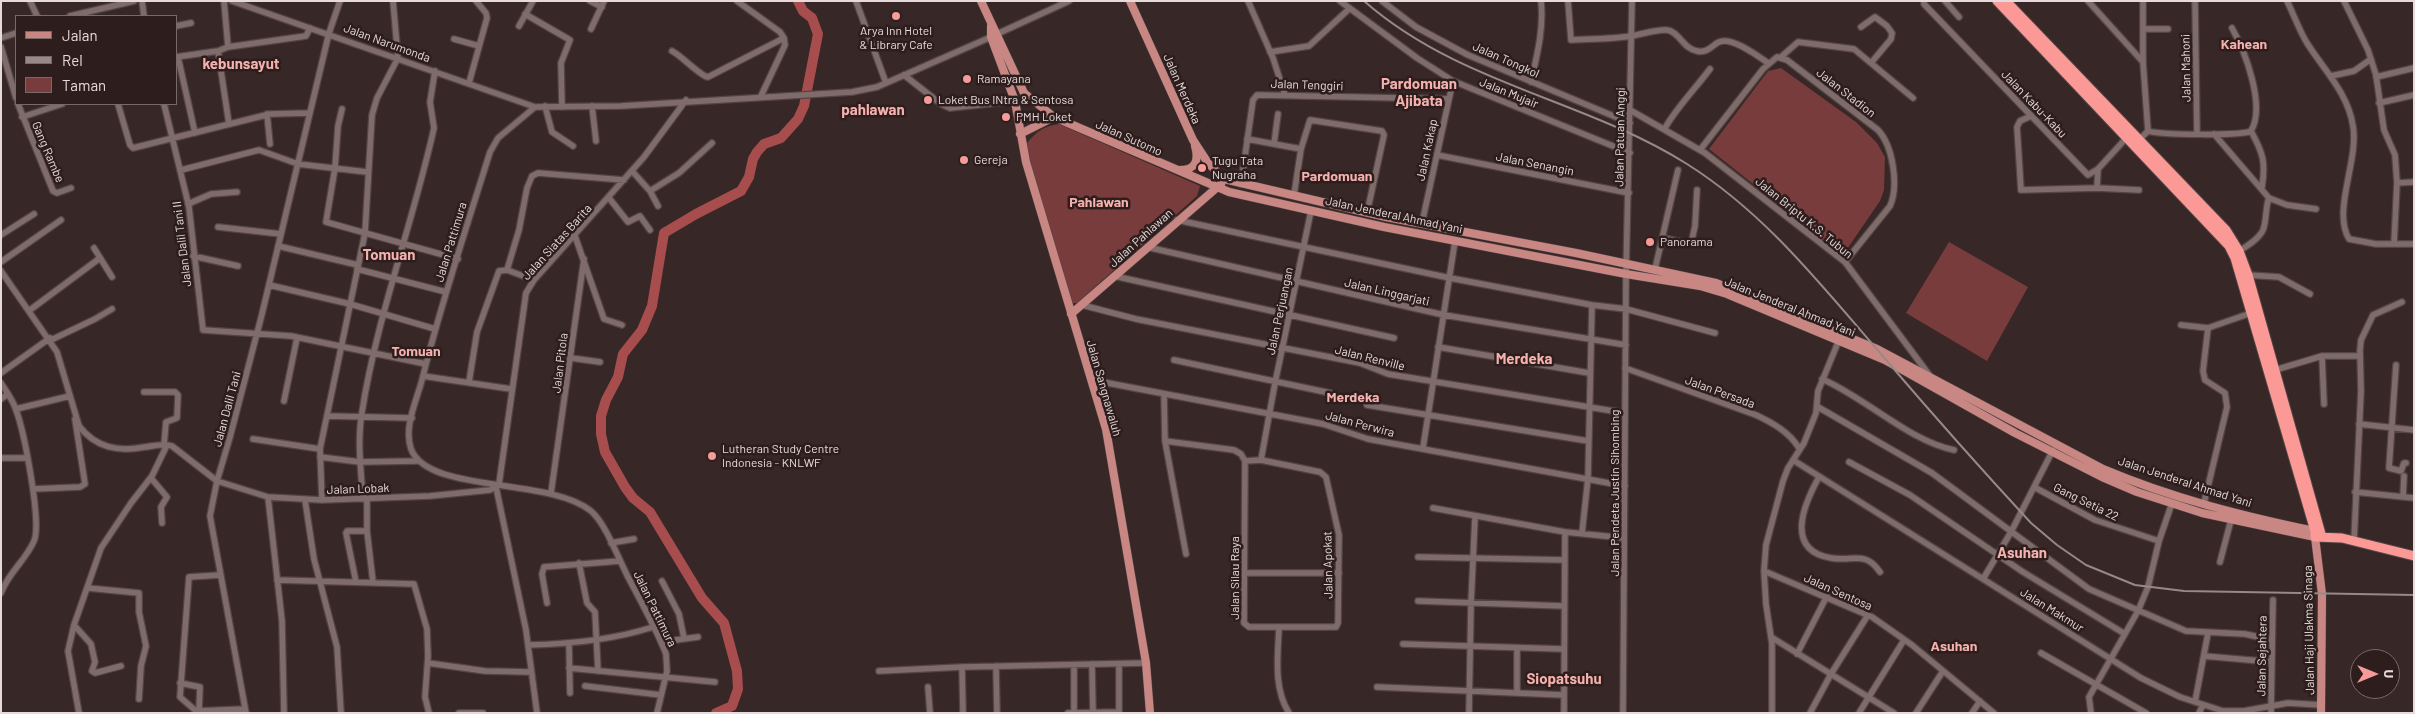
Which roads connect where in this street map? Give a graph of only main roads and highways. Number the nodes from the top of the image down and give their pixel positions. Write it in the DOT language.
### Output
graph roads {
  1 [pos="981,1"];
  2 [pos="1130,1"];
  3 [pos="1997,1"];
  4 [pos="2006,1"];
  5 [pos="994,35"];
  6 [pos="1015,101"];
  7 [pos="1054,117"];
  8 [pos="1020,134"];
  9 [pos="2129,134"];
  10 [pos="1193,140"];
  11 [pos="1175,170"];
  12 [pos="1224,179"];
  13 [pos="1218,187"];
  14 [pos="1307,199"];
  15 [pos="1308,210"];
  16 [pos="1386,217"];
  17 [pos="1384,227"];
  18 [pos="1467,231"];
  19 [pos="1465,243"];
  20 [pos="1543,246"];
  21 [pos="1541,257"];
  22 [pos="1728,290"];
  23 [pos="1760,304"];
  24 [pos="1071,314"];
  25 [pos="2073,452"];
  26 [pos="2070,461"];
  27 [pos="2125,482"];
  28 [pos="2320,535"];
  29 [pos="2414,556"];
  30 [pos="2321,709"];
  31 [pos="1150,713"];
  1 -- 5 [label="main road, Jalan Sutomo"];
  2 -- 10 [label="main road, Jalan Merdeka"];
  3 -- 9 [label="highway"];
  4 -- 9 [label="highway"];
  5 -- 6 [label="main road, Jalan Sutomo"];
  5 -- 7 [label="main road, Jalan Sutomo"];
  6 -- 8 [label="main road, Jalan Sangnawaluh"];
  7 -- 8 [label="main road"];
  7 -- 11 [label="main road, Jalan Sutomo"];
  8 -- 24 [label="main road, Jalan Sangnawaluh"];
  9 -- 28 [label="highway"];
  9 -- 28 [label="highway"];
  10 -- 11 [label="main road"];
  10 -- 12 [label="main road, Jalan Merdeka"];
  11 -- 13 [label="main road, Jalan Sutomo"];
  12 -- 13 [label="main road, Jalan Pahlawan"];
  12 -- 14 [label="main road, Jalan Jenderal Ahmad Yani"];
  13 -- 15 [label="main road, Jalan Jenderal Ahmad Yani"];
  13 -- 24 [label="main road, Jalan Pahlawan"];
  14 -- 15 [label="main road"];
  14 -- 16 [label="main road, Jalan Jenderal Ahmad Yani"];
  15 -- 17 [label="main road, Jalan Jenderal Ahmad Yani"];
  16 -- 17 [label="main road"];
  16 -- 18 [label="main road, Jalan Jenderal Ahmad Yani"];
  17 -- 19 [label="main road, Jalan Jenderal Ahmad Yani"];
  18 -- 19 [label="main road"];
  18 -- 20 [label="main road, Jalan Jenderal Ahmad Yani"];
  19 -- 21 [label="main road, Jalan Jenderal Ahmad Yani"];
  20 -- 21 [label="main road"];
  20 -- 22 [label="main road, Jalan Jenderal Ahmad Yani"];
  21 -- 22 [label="main road, Jalan Jenderal Ahmad Yani"];
  22 -- 23 [label="main road, Jalan Jenderal Ahmad Yani"];
  23 -- 25 [label="main road, Jalan Jenderal Ahmad Yani"];
  23 -- 26 [label="main road, Jalan Jenderal Ahmad Yani"];
  24 -- 31 [label="main road, Jalan Sangnawaluh"];
  25 -- 26 [label="main road"];
  25 -- 27 [label="main road, Jalan Jenderal Ahmad Yani"];
  26 -- 27 [label="main road, Jalan Jenderal Ahmad Yani"];
  27 -- 28 [label="main road, Jalan Jenderal Ahmad Yani"];
  27 -- 28 [label="main road, Jalan Jenderal Ahmad Yani"];
  28 -- 29 [label="highway"];
  28 -- 30 [label="main road, Jalan Haji Ulakma Sinaga"];
}
